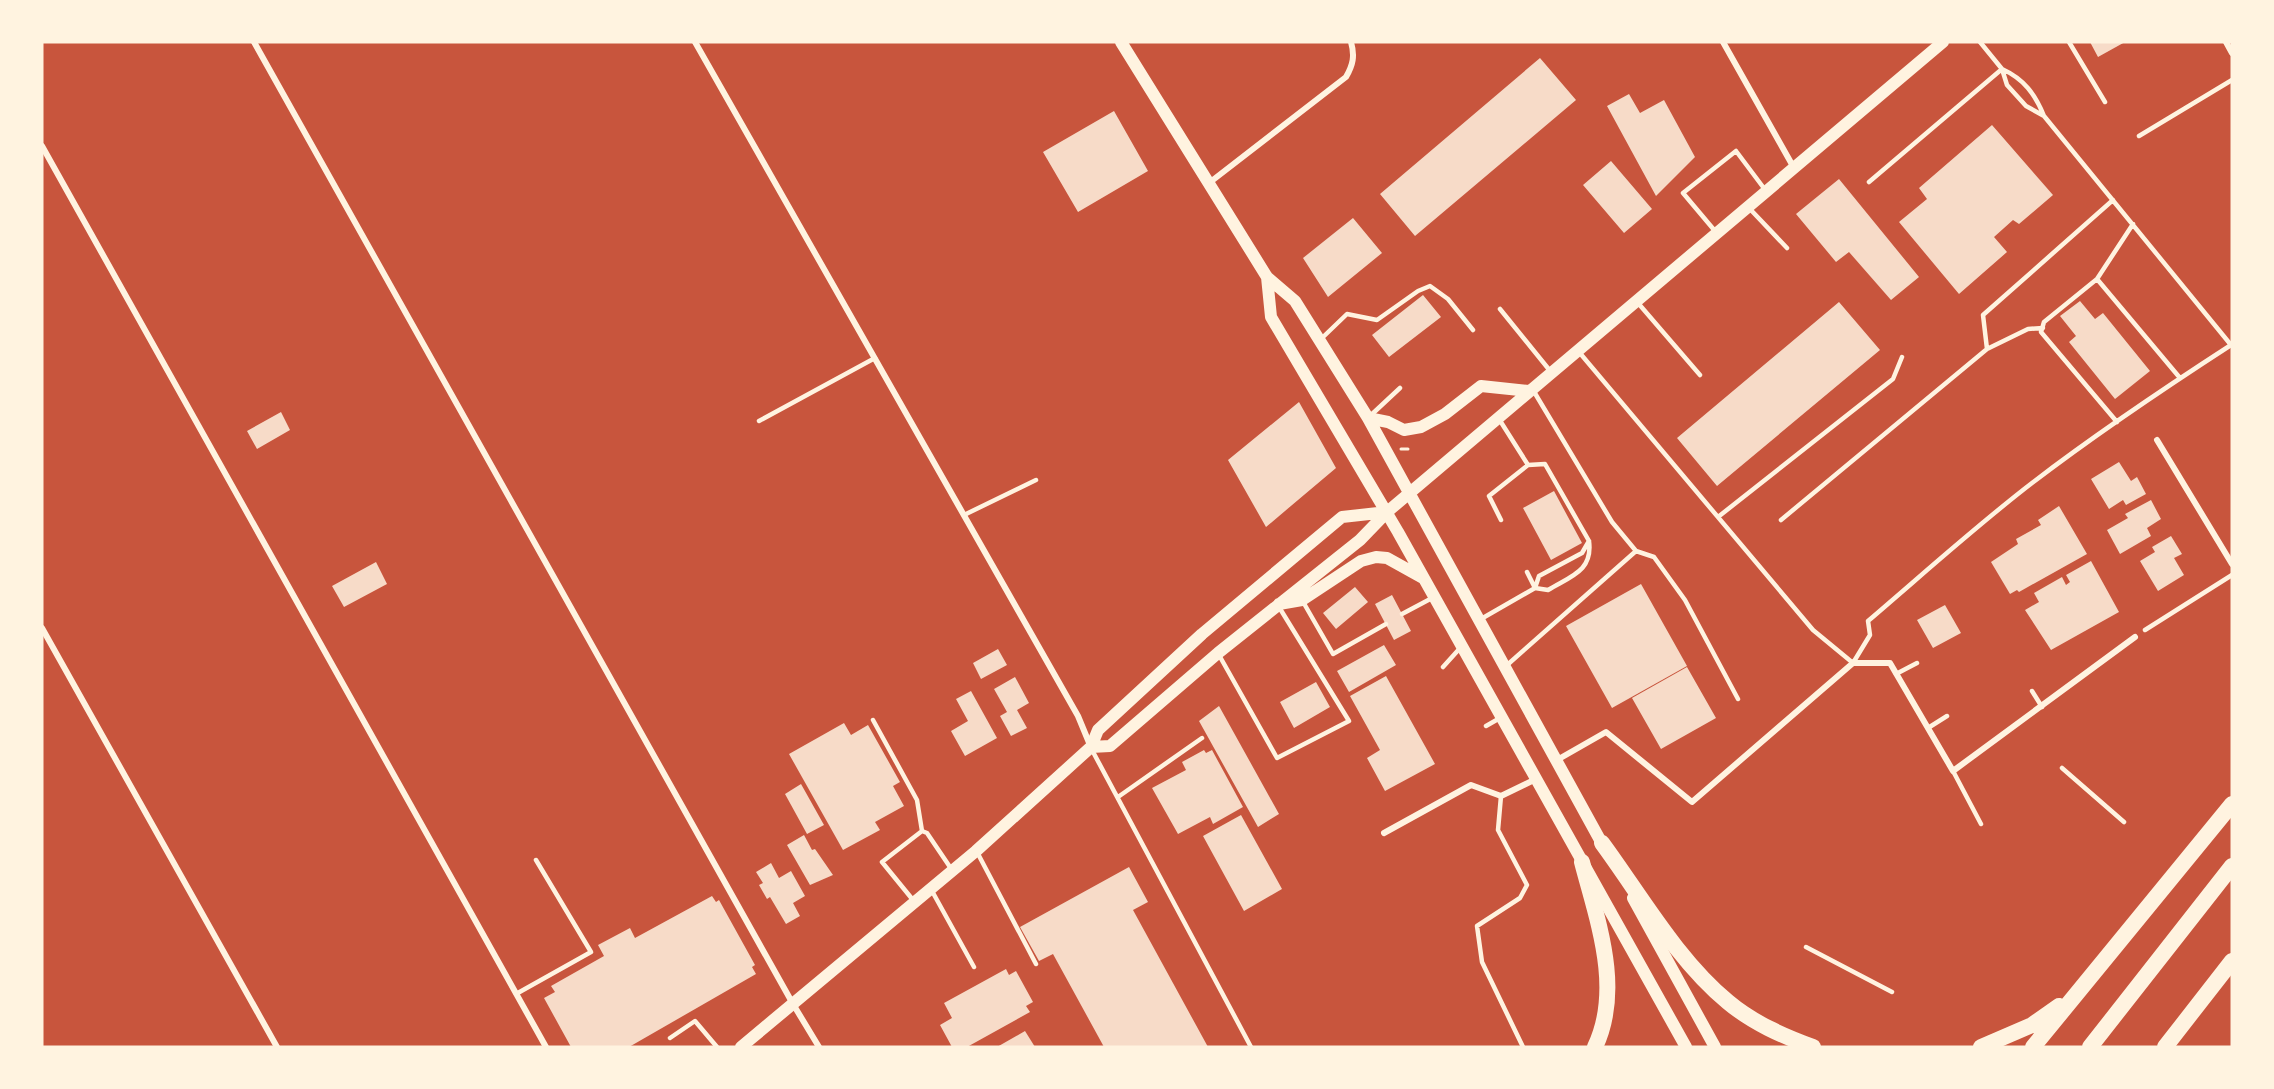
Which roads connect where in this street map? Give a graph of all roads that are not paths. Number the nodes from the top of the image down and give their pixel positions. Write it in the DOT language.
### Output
graph roads {
  1 [pos="254,42"];
  2 [pos="695,42"];
  3 [pos="1121,42"];
  4 [pos="1351,42"];
  5 [pos="1723,42"];
  6 [pos="1943,42"];
  7 [pos="1980,42"];
  8 [pos="2069,42"];
  9 [pos="2226,42"];
  10 [pos="2232,53"];
  11 [pos="2002,69"];
  12 [pos="2232,80"];
  13 [pos="2105,102"];
  14 [pos="2044,116"];
  15 [pos="2139,136"];
  16 [pos="42,146"];
  17 [pos="1794,168"];
  18 [pos="1869,182"];
  19 [pos="1208,183"];
  20 [pos="1766,191"];
  21 [pos="2113,200"];
  22 [pos="1748,206"];
  23 [pos="2133,224"];
  24 [pos="1716,232"];
  25 [pos="1787,248"];
  26 [pos="1267,277"];
  27 [pos="2097,279"];
  28 [pos="1636,301"];
  29 [pos="1500,309"];
  30 [pos="2044,325"];
  31 [pos="1473,330"];
  32 [pos="1319,340"];
  33 [pos="1987,349"];
  34 [pos="1577,350"];
  35 [pos="1902,357"];
  36 [pos="875,358"];
  37 [pos="1551,372"];
  38 [pos="1700,375"];
  39 [pos="2180,378"];
  40 [pos="1400,388"];
  41 [pos="1530,390"];
  42 [pos="1498,417"];
  43 [pos="1368,418"];
  44 [pos="759,421"];
  45 [pos="2117,422"];
  46 [pos="2157,440"];
  47 [pos="1528,465"];
  48 [pos="1036,480"];
  49 [pos="1409,493"];
  50 [pos="1387,512"];
  51 [pos="964,515"];
  52 [pos="1718,517"];
  53 [pos="1501,520"];
  54 [pos="1781,520"];
  55 [pos="1589,540"];
  56 [pos="1636,551"];
  57 [pos="2232,564"];
  58 [pos="1527,572"];
  59 [pos="2232,575"];
  60 [pos="1424,579"];
  61 [pos="1535,588"];
  62 [pos="1434,597"];
  63 [pos="1302,600"];
  64 [pos="1277,604"];
  65 [pos="1402,615"];
  66 [pos="1481,619"];
  67 [pos="1386,624"];
  68 [pos="42,628"];
  69 [pos="2145,630"];
  70 [pos="2135,637"];
  71 [pos="1461,647"];
  72 [pos="1218,652"];
  73 [pos="1853,663"];
  74 [pos="1917,663"];
  75 [pos="1506,666"];
  76 [pos="1443,667"];
  77 [pos="1896,674"];
  78 [pos="2032,691"];
  79 [pos="1738,699"];
  80 [pos="2042,707"];
  81 [pos="1947,716"];
  82 [pos="1501,718"];
  83 [pos="873,720"];
  84 [pos="1486,726"];
  85 [pos="1928,728"];
  86 [pos="1202,738"];
  87 [pos="1091,747"];
  88 [pos="1557,760"];
  89 [pos="2062,768"];
  90 [pos="1953,771"];
  91 [pos="1536,779"];
  92 [pos="1501,796"];
  93 [pos="1118,797"];
  94 [pos="2232,804"];
  95 [pos="2124,822"];
  96 [pos="1981,824"];
  97 [pos="922,831"];
  98 [pos="1384,833"];
  99 [pos="1602,843"];
  100 [pos="976,851"];
  101 [pos="536,860"];
  102 [pos="1582,861"];
  103 [pos="2232,866"];
  104 [pos="952,870"];
  105 [pos="931,888"];
  106 [pos="915,902"];
  107 [pos="1806,947"];
  108 [pos="2232,961"];
  109 [pos="1036,964"];
  110 [pos="974,967"];
  111 [pos="1892,992"];
  112 [pos="516,994"];
  113 [pos="2072,997"];
  114 [pos="793,1004"];
  115 [pos="670,1038"];
  116 [pos="278,1047"];
  117 [pos="546,1047"];
  118 [pos="717,1047"];
  119 [pos="741,1047"];
  120 [pos="819,1047"];
  121 [pos="1251,1047"];
  122 [pos="1523,1047"];
  123 [pos="1595,1047"];
  124 [pos="1686,1047"];
  125 [pos="1714,1047"];
  126 [pos="1813,1047"];
  127 [pos="1981,1047"];
  128 [pos="2033,1047"];
  129 [pos="2090,1047"];
  130 [pos="2165,1047"];
  1 -- 114 [label="street"];
  2 -- 36 [label="street"];
  3 -- 19 [label="main road"];
  4 -- 19 [label="street"];
  5 -- 17 [label="street"];
  6 -- 17 [label="main road"];
  7 -- 11 [label="lane"];
  8 -- 13 [label="lane"];
  9 -- 10 [label="street"];
  11 -- 14 [label="lane"];
  11 -- 14 [label="lane"];
  11 -- 18 [label="lane"];
  12 -- 15 [label="lane"];
  14 -- 21 [label="lane"];
  16 -- 112 [label="street"];
  17 -- 20 [label="main road"];
  19 -- 26 [label="main road"];
  20 -- 22 [label="main road"];
  20 -- 24 [label="lane"];
  21 -- 23 [label="lane"];
  21 -- 33 [label="lane"];
  22 -- 24 [label="main road"];
  22 -- 25 [label="lane"];
  23 -- 27 [label="lane"];
  23 -- 39 [label="lane"];
  24 -- 28 [label="main road"];
  26 -- 32 [label="main road"];
  26 -- 50 [label="main road"];
  27 -- 30 [label="lane"];
  27 -- 39 [label="lane"];
  28 -- 34 [label="main road"];
  28 -- 38 [label="lane"];
  29 -- 37 [label="lane"];
  30 -- 33 [label="lane"];
  30 -- 45 [label="lane"];
  31 -- 32 [label="lane"];
  32 -- 43 [label="main road"];
  33 -- 54 [label="lane"];
  34 -- 37 [label="main road"];
  34 -- 52 [label="lane"];
  35 -- 52 [label="lane"];
  36 -- 44 [label="lane"];
  36 -- 51 [label="street"];
  37 -- 41 [label="main road"];
  39 -- 45 [label="lane"];
  40 -- 43 [label="lane"];
  41 -- 42 [label="main road"];
  41 -- 43 [label="main road"];
  41 -- 56 [label="lane"];
  42 -- 47 [label="lane"];
  42 -- 49 [label="main road"];
  43 -- 49 [label="main road"];
  45 -- 73 [label="lane"];
  46 -- 57 [label="street"];
  47 -- 53 [label="lane"];
  47 -- 55 [label="lane"];
  48 -- 51 [label="lane"];
  49 -- 50 [label="main road"];
  49 -- 66 [label="main road"];
  50 -- 60 [label="main road"];
  50 -- 64 [label="main road"];
  50 -- 87 [label="main road"];
  51 -- 87 [label="street"];
  52 -- 73 [label="lane"];
  55 -- 61 [label="lane"];
  55 -- 61 [label="lane"];
  56 -- 75 [label="lane"];
  56 -- 79 [label="lane"];
  58 -- 61 [label="lane"];
  59 -- 69 [label="lane"];
  60 -- 62 [label="main road"];
  60 -- 63 [label="main road"];
  61 -- 66 [label="lane"];
  62 -- 65 [label="lane"];
  62 -- 71 [label="main road"];
  63 -- 64 [label="main road"];
  63 -- 67 [label="lane"];
  64 -- 72 [label="main road"];
  64 -- 72 [label="lane"];
  66 -- 75 [label="main road"];
  68 -- 116 [label="street"];
  70 -- 80 [label="street"];
  71 -- 76 [label="lane"];
  71 -- 82 [label="main road"];
  72 -- 87 [label="main road"];
  73 -- 77 [label="street"];
  73 -- 88 [label="street"];
  74 -- 77 [label="lane"];
  75 -- 88 [label="main road"];
  77 -- 85 [label="street"];
  78 -- 80 [label="lane"];
  80 -- 90 [label="street"];
  81 -- 85 [label="lane"];
  82 -- 84 [label="lane"];
  82 -- 91 [label="main road"];
  83 -- 97 [label="lane"];
  85 -- 90 [label="street"];
  86 -- 93 [label="lane"];
  87 -- 93 [label="lane"];
  87 -- 100 [label="main road"];
  88 -- 99 [label="main road"];
  89 -- 95 [label="lane"];
  90 -- 96 [label="lane"];
  91 -- 92 [label="street"];
  91 -- 102 [label="main road"];
  92 -- 98 [label="street"];
  92 -- 122 [label="lane"];
  93 -- 121 [label="lane"];
  94 -- 113 [label="highway"];
  97 -- 104 [label="lane"];
  97 -- 106 [label="lane"];
  99 -- 125 [label="main road"];
  99 -- 126 [label="highway"];
  100 -- 104 [label="main road"];
  100 -- 109 [label="lane"];
  101 -- 112 [label="lane"];
  102 -- 123 [label="highway"];
  102 -- 124 [label="main road"];
  103 -- 129 [label="highway"];
  104 -- 105 [label="main road"];
  105 -- 106 [label="main road"];
  105 -- 110 [label="lane"];
  106 -- 114 [label="main road"];
  107 -- 111 [label="lane"];
  108 -- 130 [label="highway"];
  112 -- 117 [label="street"];
  113 -- 127 [label="highway"];
  113 -- 128 [label="highway"];
  114 -- 119 [label="main road"];
  114 -- 120 [label="street"];
  115 -- 118 [label="lane"];
}
